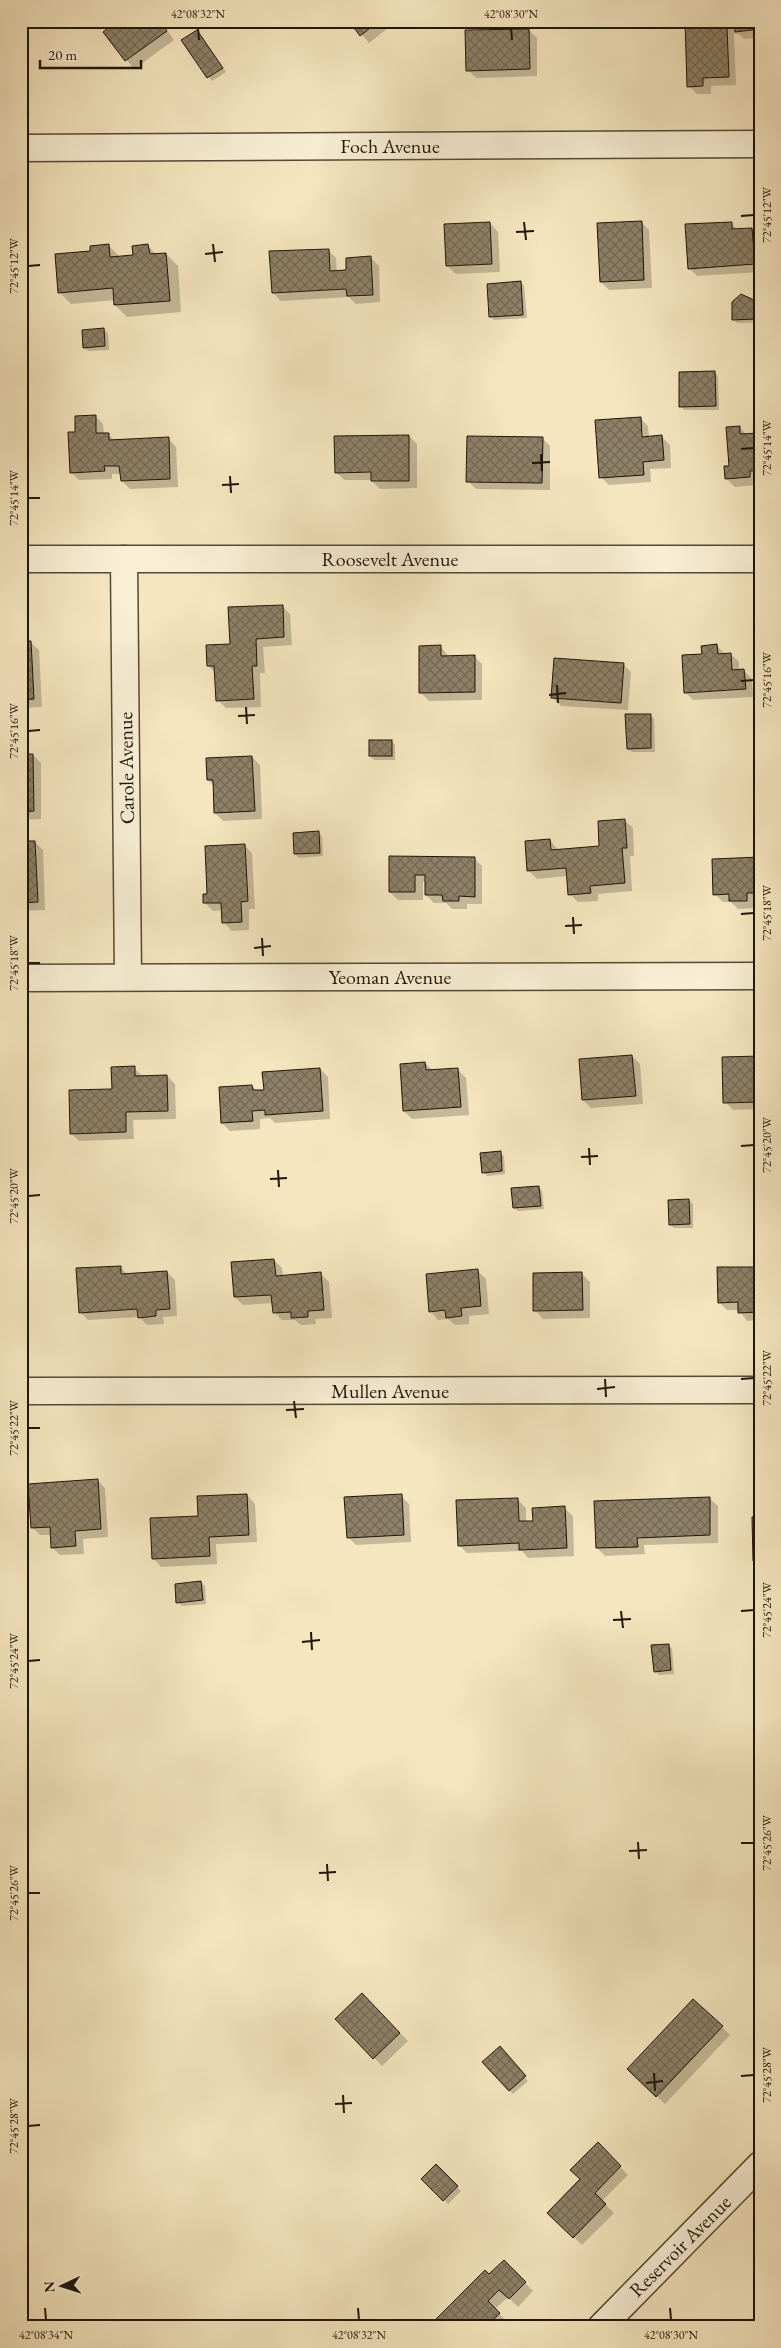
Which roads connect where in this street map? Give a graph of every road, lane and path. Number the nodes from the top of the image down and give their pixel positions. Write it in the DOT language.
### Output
graph roads {
  1 [pos="760,144"];
  2 [pos="21,148"];
  3 [pos="21,559"];
  4 [pos="124,559"];
  5 [pos="760,559"];
  6 [pos="760,976"];
  7 [pos="128,977"];
  8 [pos="21,978"];
  9 [pos="760,1390"];
  10 [pos="21,1391"];
  11 [pos="760,2165"];
  12 [pos="601,2327"];
  1 -- 2 [label="street, Foch Avenue"];
  3 -- 4 [label="street, Roosevelt Avenue"];
  4 -- 5 [label="street, Roosevelt Avenue"];
  4 -- 7 [label="street, Carole Avenue"];
  6 -- 7 [label="street, Yeoman Avenue"];
  7 -- 8 [label="street, Yeoman Avenue"];
  9 -- 10 [label="street, Mullen Avenue"];
  11 -- 12 [label="street, Reservoir Avenue"];
}
